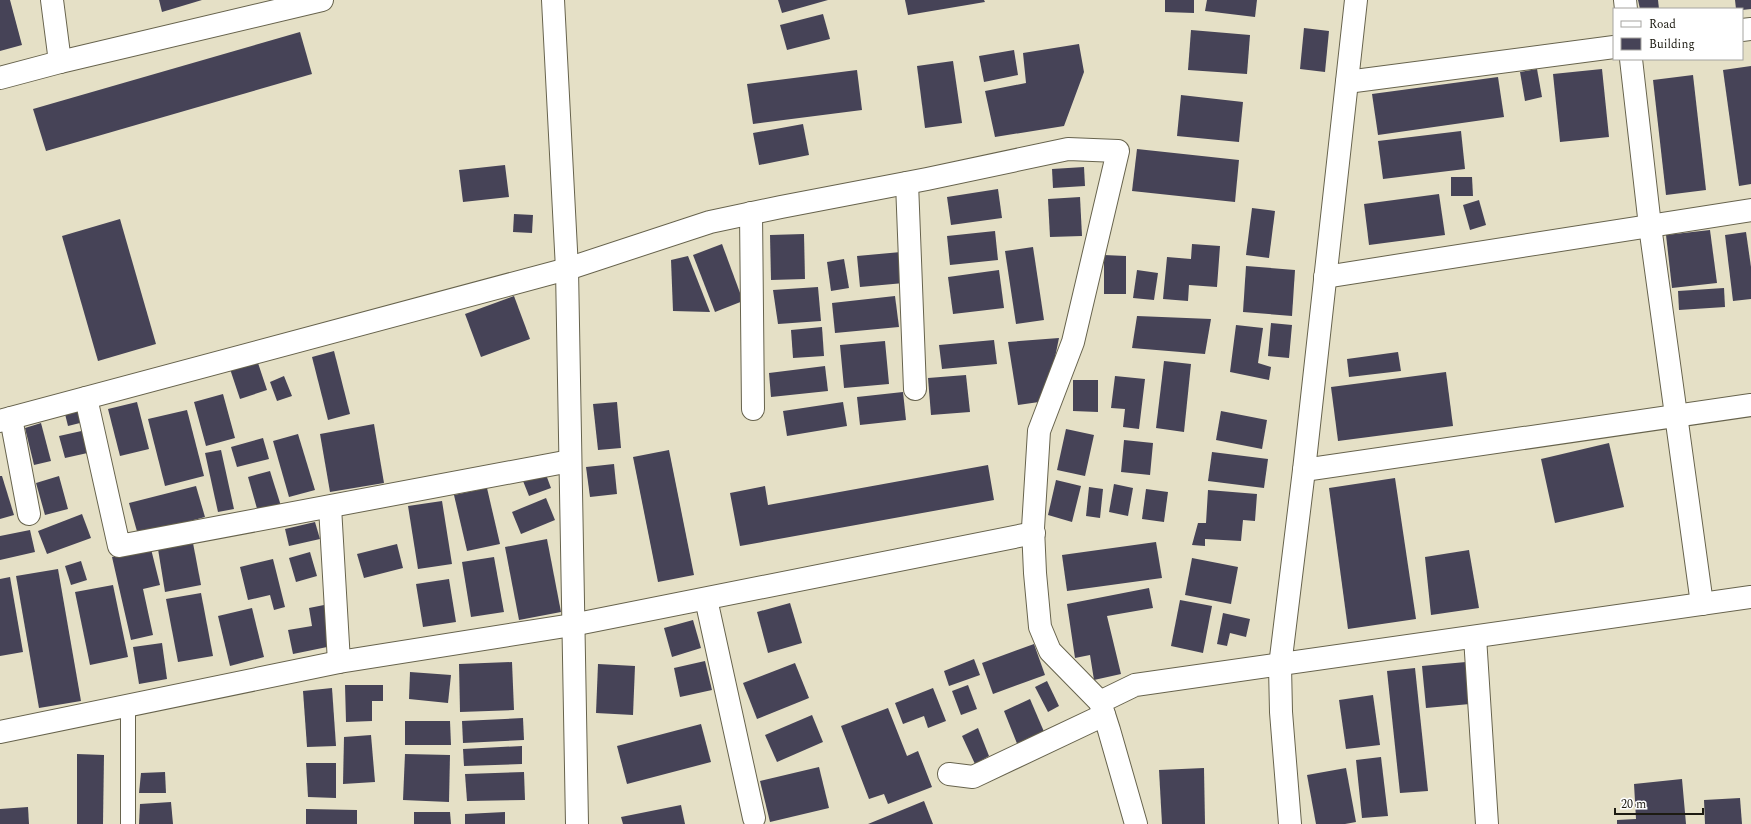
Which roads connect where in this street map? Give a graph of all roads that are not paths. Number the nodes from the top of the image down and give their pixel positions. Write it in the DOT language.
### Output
graph roads {
  1 [pos="52,0"];
  2 [pos="553,0"];
  3 [pos="1356,0"];
  4 [pos="310,2"];
  5 [pos="1613,47"];
  6 [pos="1631,60"];
  7 [pos="60,62"];
  8 [pos="0,78"];
  9 [pos="1346,82"];
  10 [pos="907,183"];
  11 [pos="1751,210"];
  12 [pos="751,213"];
  13 [pos="1650,226"];
  14 [pos="567,268"];
  15 [pos="1325,277"];
  16 [pos="915,389"];
  17 [pos="86,398"];
  18 [pos="1751,405"];
  19 [pos="753,409"];
  20 [pos="1676,415"];
  21 [pos="6,419"];
  22 [pos="570,462"];
  23 [pos="1304,470"];
  24 [pos="330,507"];
  25 [pos="29,514"];
  26 [pos="1034,533"];
  27 [pos="1751,597"];
  28 [pos="706,599"];
  29 [pos="1702,604"];
  30 [pos="572,625"];
  31 [pos="1475,637"];
  32 [pos="339,662"];
  33 [pos="1280,666"];
  34 [pos="128,706"];
  35 [pos="1102,709"];
  36 [pos="0,732"];
  37 [pos="949,774"];
  38 [pos="754,818"];
  39 [pos="128,824"];
  40 [pos="577,824"];
  41 [pos="1136,824"];
  42 [pos="1290,824"];
  43 [pos="1487,824"];
  1 -- 7 [label="street"];
  2 -- 14 [label="street"];
  3 -- 9 [label="street"];
  4 -- 7 [label="street"];
  5 -- 9 [label="street"];
  6 -- 13 [label="street"];
  7 -- 8 [label="street"];
  9 -- 15 [label="street"];
  10 -- 12 [label="street"];
  10 -- 16 [label="street"];
  10 -- 26 [label="street"];
  11 -- 13 [label="street"];
  12 -- 14 [label="street"];
  12 -- 19 [label="street"];
  13 -- 15 [label="street"];
  13 -- 20 [label="street"];
  14 -- 17 [label="street"];
  14 -- 22 [label="street"];
  15 -- 23 [label="street"];
  17 -- 21 [label="street"];
  17 -- 24 [label="street"];
  18 -- 20 [label="street"];
  20 -- 23 [label="street"];
  20 -- 29 [label="street"];
  21 -- 25 [label="street"];
  22 -- 24 [label="street"];
  22 -- 30 [label="street"];
  23 -- 33 [label="street"];
  24 -- 32 [label="street"];
  26 -- 28 [label="street"];
  26 -- 35 [label="street"];
  27 -- 29 [label="street"];
  28 -- 30 [label="street"];
  28 -- 38 [label="street"];
  29 -- 31 [label="street"];
  30 -- 32 [label="street"];
  30 -- 40 [label="street"];
  31 -- 33 [label="street"];
  31 -- 43 [label="street"];
  32 -- 34 [label="street"];
  33 -- 35 [label="street"];
  33 -- 42 [label="street"];
  34 -- 36 [label="street"];
  34 -- 39 [label="lane"];
  35 -- 37 [label="street"];
  35 -- 41 [label="street"];
}
